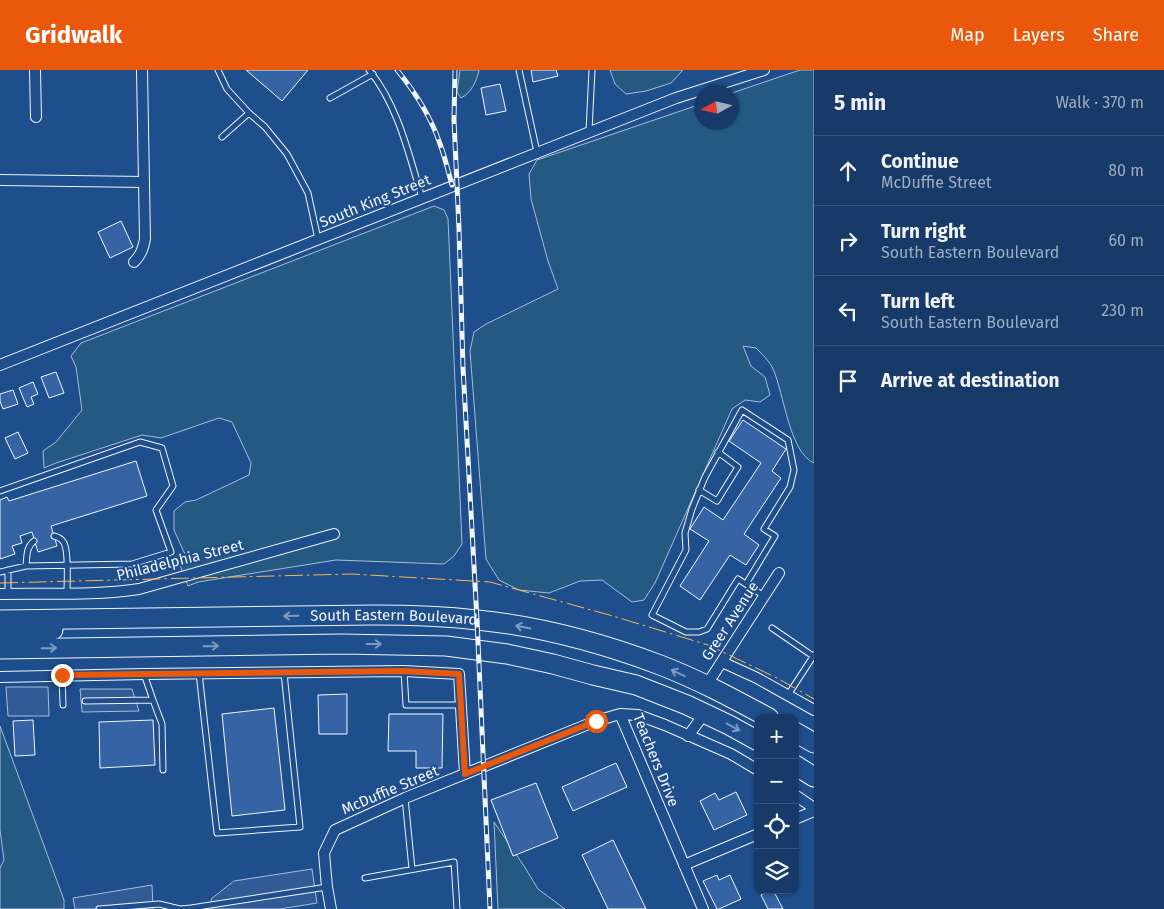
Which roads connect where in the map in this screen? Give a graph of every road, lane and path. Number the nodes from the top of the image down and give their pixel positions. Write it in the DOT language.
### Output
graph roads {
  1 [pos="35,70"];
  2 [pos="142,70"];
  3 [pos="218,70"];
  4 [pos="519,70"];
  5 [pos="592,70"];
  6 [pos="764,70"];
  7 [pos="371,72"];
  8 [pos="330,98"];
  9 [pos="249,113"];
  10 [pos="36,117"];
  11 [pos="589,132"];
  12 [pos="222,137"];
  13 [pos="537,152"];
  14 [pos="0,180"];
  15 [pos="144,182"];
  16 [pos="422,198"];
  17 [pos="318,239"];
  18 [pos="134,262"];
  19 [pos="0,365"];
  20 [pos="718,452"];
  21 [pos="699,490"];
  22 [pos="0,491"];
  23 [pos="334,534"];
  24 [pos="54,536"];
  25 [pos="34,541"];
  26 [pos="67,565"];
  27 [pos="26,566"];
  28 [pos="8,570"];
  29 [pos="0,572"];
  30 [pos="779,573"];
  31 [pos="746,584"];
  32 [pos="67,593"];
  33 [pos="4,594"];
  34 [pos="764,596"];
  35 [pos="136,618"];
  36 [pos="0,620"];
  37 [pos="772,628"];
  38 [pos="0,634"];
  39 [pos="0,649"];
  40 [pos="813,655"];
  41 [pos="722,662"];
  42 [pos="553,664"];
  43 [pos="404,671"];
  44 [pos="284,672"];
  45 [pos="199,673"];
  46 [pos="144,674"];
  47 [pos="62,675"];
  48 [pos="0,676"];
  49 [pos="706,686"];
  50 [pos="788,695"];
  51 [pos="153,700"];
  52 [pos="85,701"];
  53 [pos="63,705"];
  54 [pos="461,705"];
  55 [pos="814,710"];
  56 [pos="620,714"];
  57 [pos="705,714"];
  58 [pos="761,714"];
  59 [pos="754,720"];
  60 [pos="799,735"];
  61 [pos="688,736"];
  62 [pos="754,739"];
  63 [pos="799,739"];
  64 [pos="814,745"];
  65 [pos="754,768"];
  66 [pos="799,768"];
  67 [pos="162,770"];
  68 [pos="465,774"];
  69 [pos="814,777"];
  70 [pos="405,798"];
  71 [pos="799,798"];
  72 [pos="814,809"];
  73 [pos="799,817"];
  74 [pos="754,836"];
  75 [pos="684,865"];
  76 [pos="412,869"];
  77 [pos="365,878"];
  78 [pos="327,887"];
  79 [pos="99,909"];
  80 [pos="331,909"];
  81 [pos="457,909"];
  82 [pos="703,909"];
  1 -- 10 [label="street"];
  2 -- 15 [label="street"];
  3 -- 9 [label="lane"];
  4 -- 13 [label="lane"];
  5 -- 11 [label="lane"];
  6 -- 11 [label="street, South King Street"];
  7 -- 8 [label="lane"];
  7 -- 16 [label="lane"];
  9 -- 12 [label="lane"];
  9 -- 17 [label="lane"];
  11 -- 13 [label="street, South King Street"];
  13 -- 16 [label="street, South King Street"];
  14 -- 15 [label="street"];
  15 -- 18 [label="street"];
  16 -- 17 [label="street, South King Street"];
  17 -- 19 [label="street, South King Street"];
  20 -- 21 [label="lane"];
  20 -- 21 [label="lane"];
  20 -- 31 [label="lane"];
  21 -- 31 [label="lane"];
  22 -- 26 [label="lane"];
  23 -- 32 [label="street, Philadelphia Street"];
  24 -- 26 [label="lane"];
  25 -- 27 [label="lane"];
  26 -- 27 [label="lane"];
  26 -- 32 [label="lane"];
  27 -- 28 [label="lane"];
  28 -- 29 [label="lane"];
  28 -- 33 [label="lane"];
  30 -- 34 [label="street, Greer Avenue"];
  31 -- 34 [label="lane"];
  32 -- 33 [label="street, Philadelphia Street"];
  34 -- 41 [label="street, Greer Avenue"];
  35 -- 36 [label="highway, South Eastern Boulevard"];
  35 -- 38 [label="highway"];
  49 -- 35 [label="highway, South Eastern Boulevard, one-way"];
  37 -- 40 [label="lane"];
  39 -- 42 [label="highway, South Eastern Boulevard, one-way"];
  40 -- 50 [label="lane"];
  41 -- 49 [label="street, Greer Avenue"];
  41 -- 50 [label="street"];
  42 -- 49 [label="highway"];
  42 -- 57 [label="highway, South Eastern Boulevard"];
  43 -- 44 [label="street"];
  43 -- 54 [label="street"];
  43 -- 54 [label="lane"];
  44 -- 45 [label="street"];
  44 -- 45 [label="lane"];
  45 -- 46 [label="street"];
  46 -- 47 [label="street"];
  46 -- 51 [label="lane"];
  47 -- 48 [label="street"];
  47 -- 53 [label="lane"];
  49 -- 58 [label="highway, South Eastern Boulevard"];
  50 -- 55 [label="street"];
  51 -- 52 [label="lane"];
  51 -- 67 [label="lane"];
  54 -- 68 [label="street"];
  56 -- 61 [label="street, Teachers Drive"];
  56 -- 68 [label="street, McDuffie Street"];
  56 -- 75 [label="street, Teachers Drive"];
  57 -- 59 [label="highway"];
  57 -- 61 [label="street"];
  57 -- 62 [label="highway, South Eastern Boulevard, one-way"];
  60 -- 64 [label="highway"];
  61 -- 65 [label="street"];
  63 -- 64 [label="highway"];
  66 -- 69 [label="highway"];
  68 -- 70 [label="street, McDuffie Street"];
  70 -- 76 [label="lane"];
  70 -- 78 [label="street, McDuffie Street"];
  71 -- 72 [label="street"];
  72 -- 73 [label="street"];
  74 -- 75 [label="street"];
  75 -- 82 [label="street, Teachers Drive"];
  76 -- 77 [label="lane"];
  76 -- 81 [label="lane"];
  78 -- 79 [label="lane"];
  78 -- 80 [label="street"];
}
